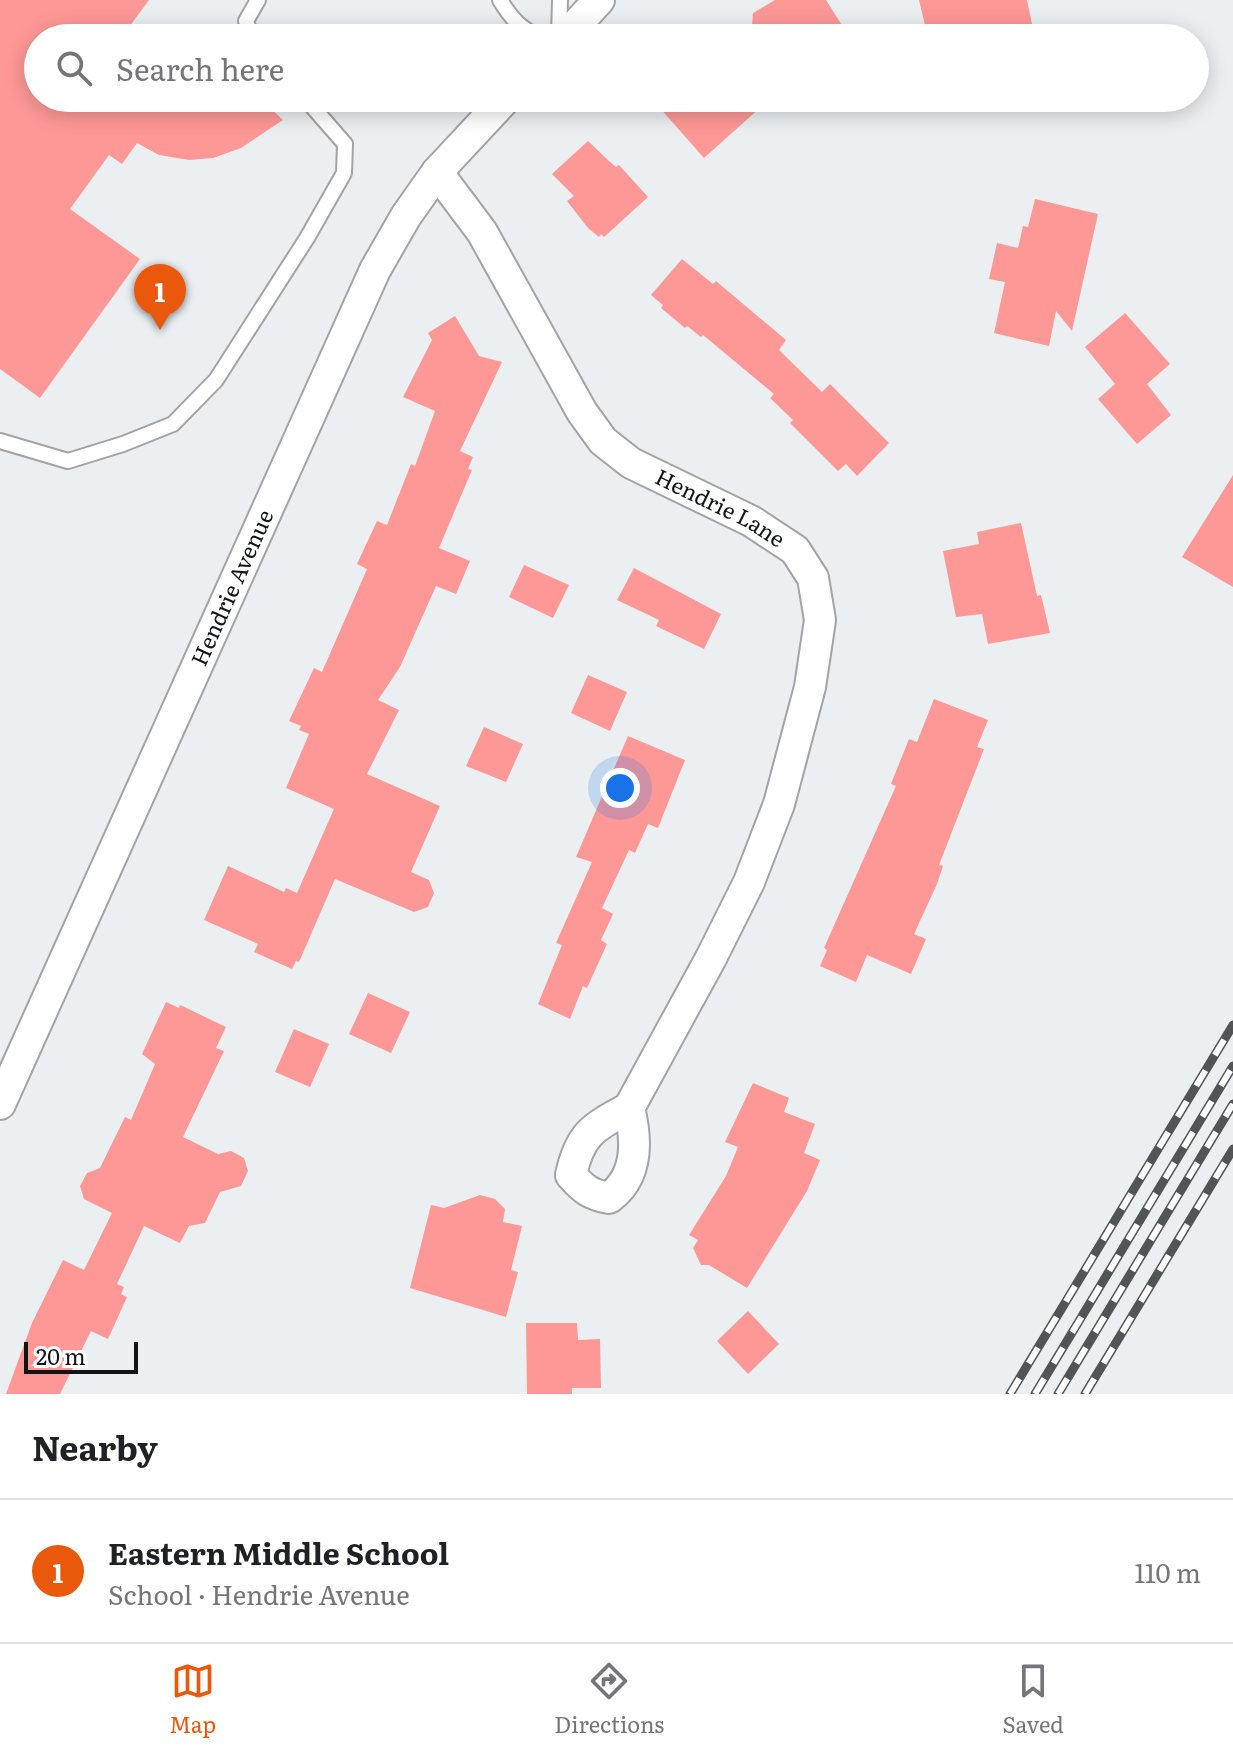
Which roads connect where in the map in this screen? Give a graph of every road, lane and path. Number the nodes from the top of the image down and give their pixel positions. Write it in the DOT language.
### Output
graph roads {
  1 [pos="258,0"];
  2 [pos="500,0"];
  3 [pos="560,0"];
  4 [pos="599,0"];
  5 [pos="247,24"];
  6 [pos="517,24"];
  7 [pos="561,24"];
  8 [pos="576,24"];
  9 [pos="317,112"];
  10 [pos="493,112"];
  11 [pos="437,172"];
  12 [pos="0,441"];
  13 [pos="0,1104"];
  14 [pos="629,1108"];
  1 -- 5 [label="lane"];
  2 -- 6 [label="lane"];
  3 -- 7 [label="lane"];
  4 -- 8 [label="street"];
  9 -- 12 [label="lane"];
  10 -- 11 [label="street, Hendrie Avenue"];
  11 -- 13 [label="street, Hendrie Avenue"];
  11 -- 14 [label="street, Hendrie Lane"];
}
